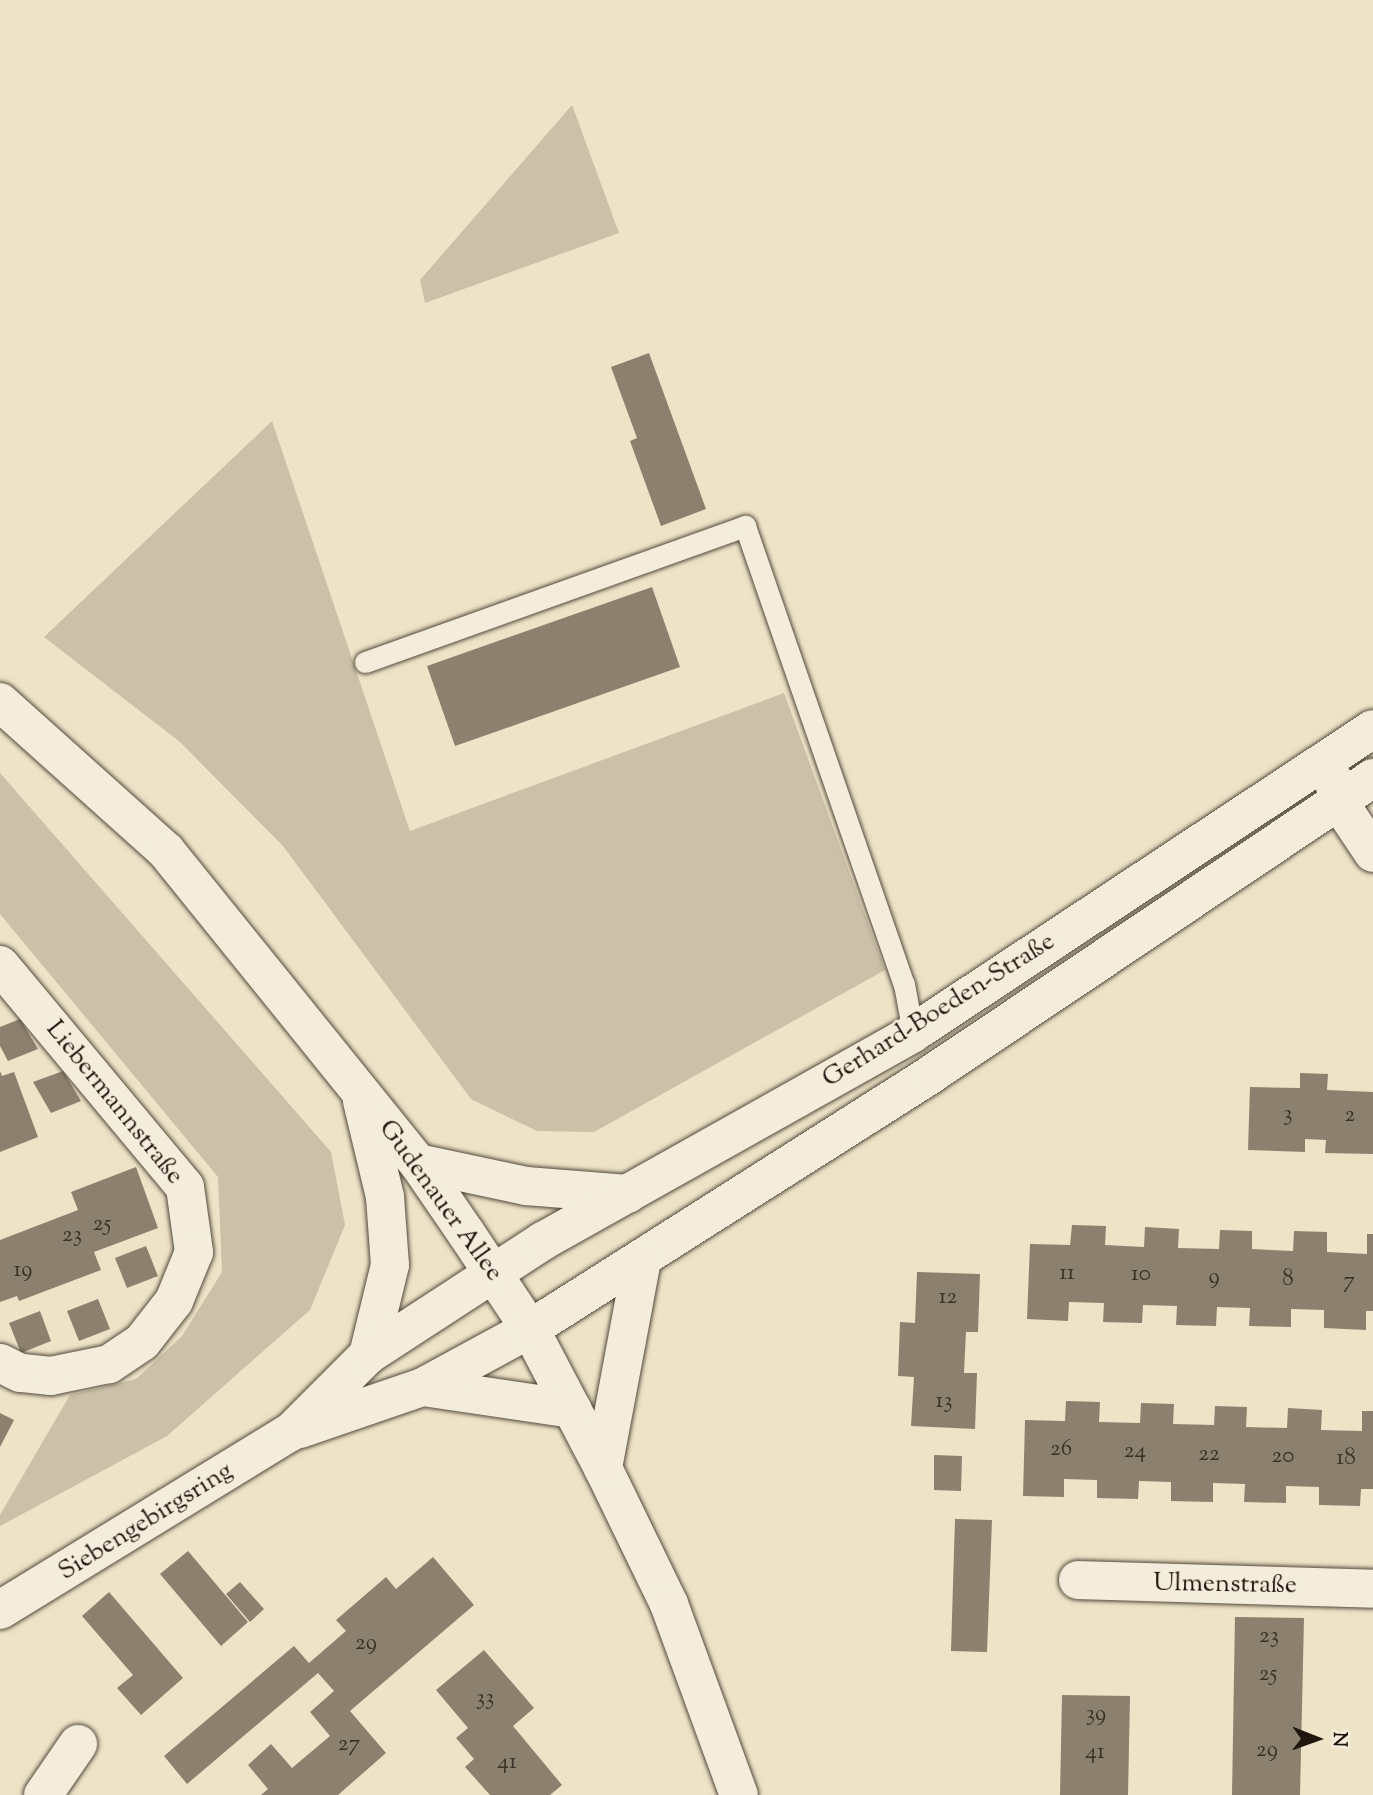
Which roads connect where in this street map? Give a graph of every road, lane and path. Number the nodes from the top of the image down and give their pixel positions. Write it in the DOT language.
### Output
graph roads {
  1 [pos="365,662"];
  2 [pos="0,702"];
  3 [pos="1360,742"];
  4 [pos="1373,778"];
  5 [pos="1339,802"];
  6 [pos="1373,853"];
  7 [pos="0,965"];
  8 [pos="913,1032"];
  9 [pos="359,1092"];
  10 [pos="418,1163"];
  11 [pos="628,1194"];
  12 [pos="642,1260"];
  13 [pos="493,1275"];
  14 [pos="530,1329"];
  15 [pos="368,1355"];
  16 [pos="0,1363"];
  17 [pos="423,1387"];
  18 [pos="572,1409"];
  19 [pos="291,1432"];
  20 [pos="603,1468"];
  21 [pos="1078,1580"];
  22 [pos="1373,1589"];
  23 [pos="0,1610"];
  24 [pos="78,1744"];
  25 [pos="43,1795"];
  26 [pos="739,1795"];
  1 -- 8 [label="lane"];
  2 -- 9 [label="main road, Gudenauer Allee"];
  3 -- 5 [label="main road"];
  3 -- 8 [label="main road, Gerhard-Boeden-Straße"];
  4 -- 5 [label="main road, Gerhard-Boeden-Straße"];
  5 -- 6 [label="main road"];
  5 -- 12 [label="main road, Gerhard-Boeden-Straße"];
  7 -- 16 [label="main road, Liebermannstraße"];
  8 -- 11 [label="main road, Gerhard-Boeden-Straße"];
  9 -- 10 [label="main road, Gudenauer Allee"];
  9 -- 15 [label="main road"];
  10 -- 11 [label="main road"];
  10 -- 13 [label="main road, Gudenauer Allee"];
  11 -- 13 [label="main road, Gerhard-Boeden-Straße"];
  12 -- 14 [label="main road, Gerhard-Boeden-Straße"];
  12 -- 20 [label="main road"];
  13 -- 14 [label="main road, Gudenauer Allee"];
  13 -- 15 [label="main road, Siebengebirgsring"];
  14 -- 17 [label="main road, Siebengebirgsring"];
  14 -- 18 [label="main road, Gudenauer Allee"];
  15 -- 19 [label="main road, Siebengebirgsring"];
  17 -- 18 [label="main road"];
  17 -- 19 [label="main road, Siebengebirgsring"];
  18 -- 20 [label="main road, Gudenauer Allee"];
  19 -- 23 [label="main road, Siebengebirgsring"];
  20 -- 26 [label="main road, Gudenauer Allee"];
  21 -- 22 [label="main road, Ulmenstraße"];
  24 -- 25 [label="main road"];
}
